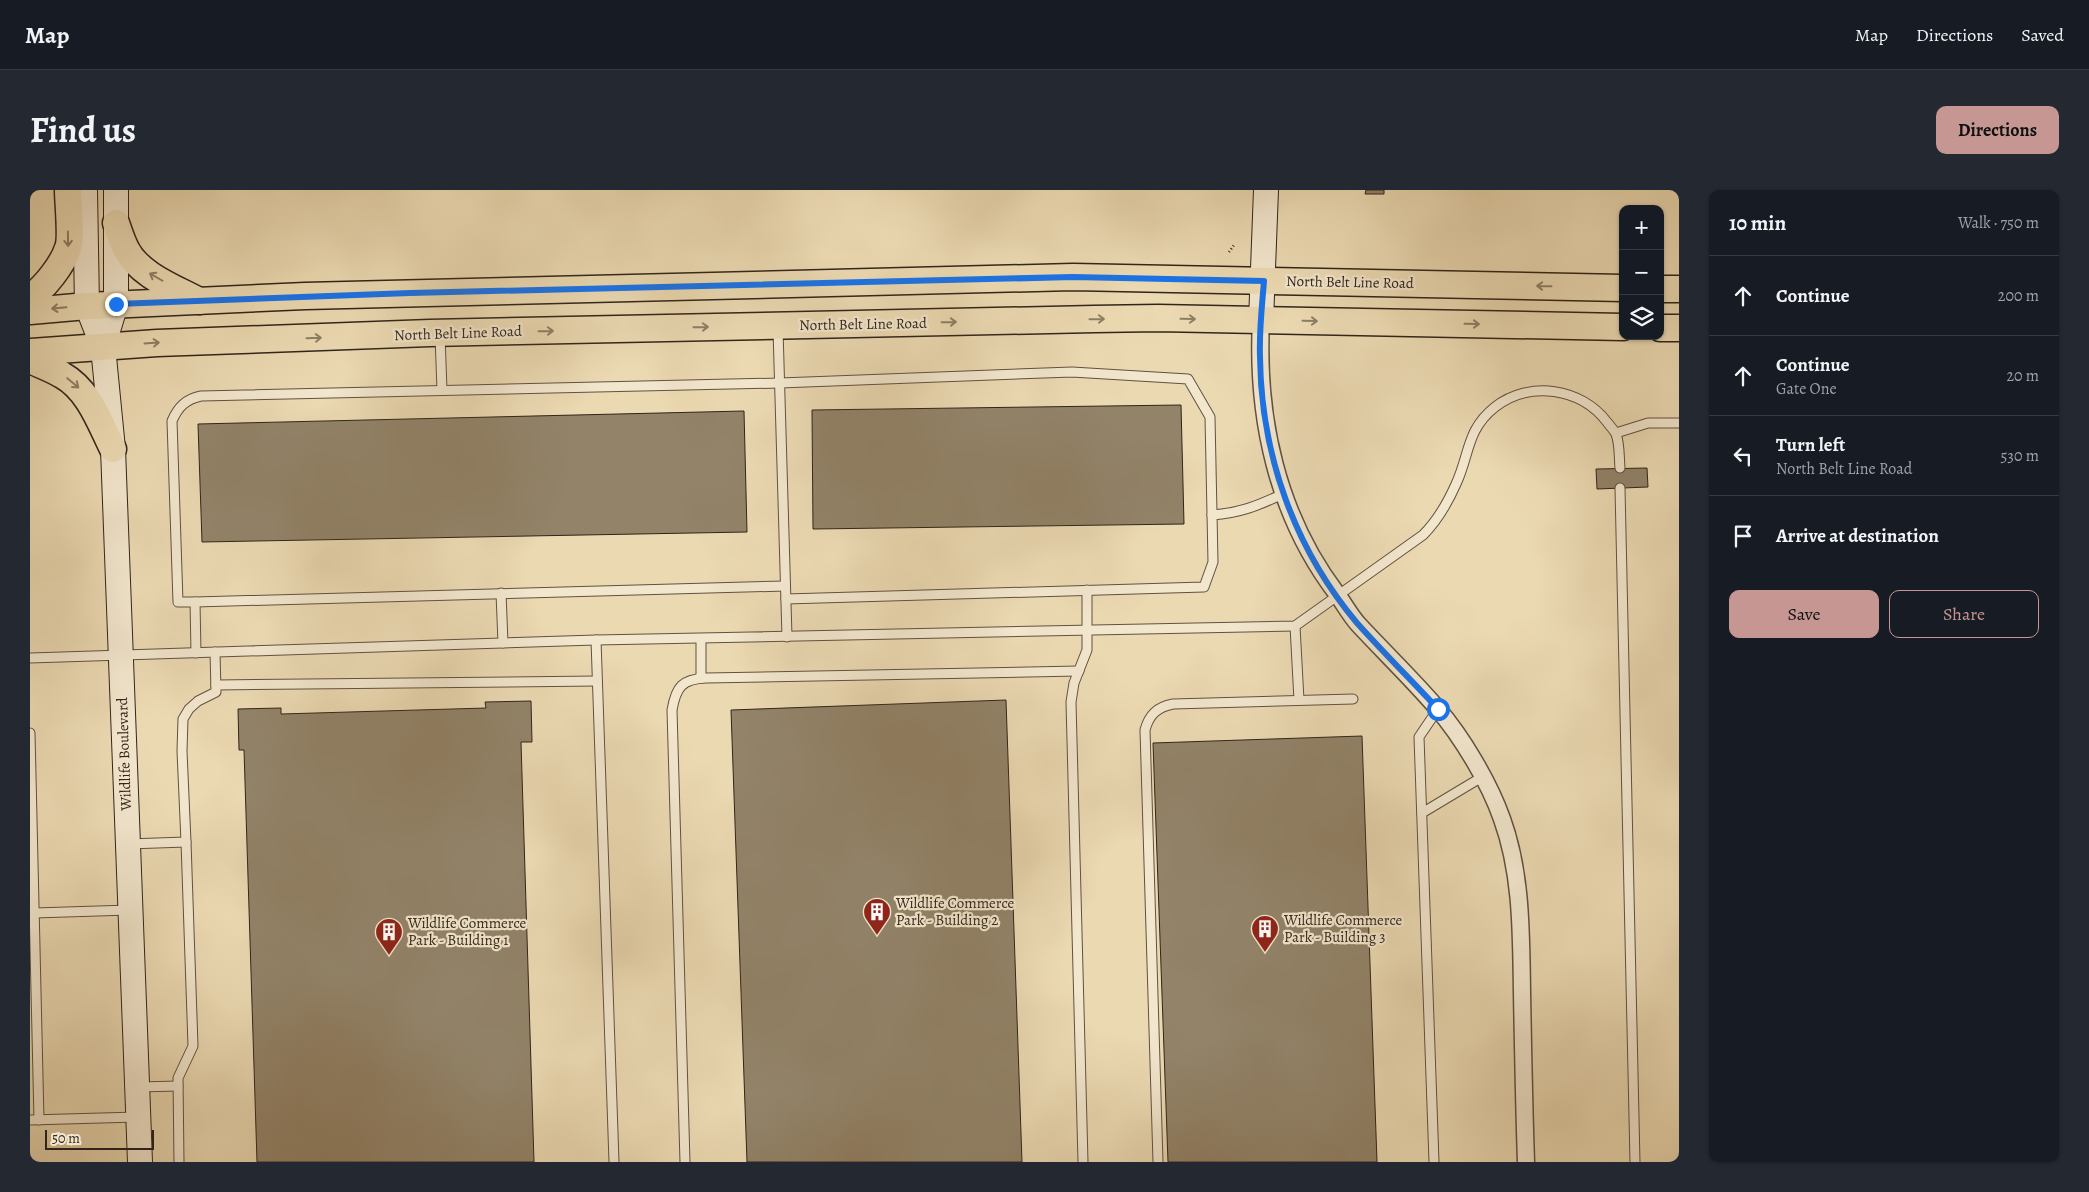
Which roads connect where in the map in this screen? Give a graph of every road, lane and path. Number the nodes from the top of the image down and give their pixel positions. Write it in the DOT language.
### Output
graph roads {
  1 [pos="68,190"];
  2 [pos="84,190"];
  3 [pos="116,190"];
  4 [pos="1266,190"];
  5 [pos="116,223"];
  6 [pos="1234,245"];
  7 [pos="1229,252"];
  8 [pos="1264,281"];
  9 [pos="1619,288"];
  10 [pos="1664,289"];
  11 [pos="1679,289"];
  12 [pos="30,297"];
  13 [pos="198,301"];
  14 [pos="116,304"];
  15 [pos="87,306"];
  16 [pos="30,310"];
  17 [pos="1261,321"];
  18 [pos="778,326"];
  19 [pos="1619,327"];
  20 [pos="1664,328"];
  21 [pos="1679,328"];
  22 [pos="440,333"];
  23 [pos="103,347"];
  24 [pos="30,352"];
  25 [pos="30,360"];
  26 [pos="780,383"];
  27 [pos="442,390"];
  28 [pos="1679,423"];
  29 [pos="1616,433"];
  30 [pos="113,449"];
  31 [pos="1620,468"];
  32 [pos="1620,488"];
  33 [pos="1283,494"];
  34 [pos="1212,515"];
  35 [pos="786,586"];
  36 [pos="1087,590"];
  37 [pos="501,593"];
  38 [pos="1338,595"];
  39 [pos="786,599"];
  40 [pos="194,602"];
  41 [pos="1295,626"];
  42 [pos="1087,632"];
  43 [pos="787,637"];
  44 [pos="701,638"];
  45 [pos="596,640"];
  46 [pos="503,643"];
  47 [pos="215,652"];
  48 [pos="196,653"];
  49 [pos="120,656"];
  50 [pos="30,658"];
  51 [pos="1078,671"];
  52 [pos="701,678"];
  53 [pos="597,681"];
  54 [pos="216,686"];
  55 [pos="1353,699"];
  56 [pos="1299,700"];
  57 [pos="1438,709"];
  58 [pos="30,733"];
  59 [pos="1482,777"];
  60 [pos="1422,813"];
  61 [pos="186,842"];
  62 [pos="128,844"];
  63 [pos="131,910"];
  64 [pos="34,913"];
  65 [pos="178,1086"];
  66 [pos="137,1087"];
  67 [pos="139,1117"];
  68 [pos="35,1120"];
  69 [pos="140,1162"];
  70 [pos="179,1162"];
  71 [pos="614,1162"];
  72 [pos="685,1162"];
  73 [pos="1084,1162"];
  74 [pos="1158,1162"];
  75 [pos="1434,1162"];
  76 [pos="1526,1162"];
  77 [pos="1635,1162"];
  1 -- 12 [label="main road, one-way"];
  2 -- 15 [label="street"];
  3 -- 5 [label="street"];
  4 -- 8 [label="street"];
  13 -- 5 [label="main road, one-way"];
  5 -- 14 [label="street"];
  6 -- 7 [label="path"];
  9 -- 8 [label="main road, North Belt Line Road, one-way"];
  8 -- 13 [label="main road, North Belt Line Road"];
  8 -- 17 [label="street"];
  10 -- 11 [label="main road"];
  13 -- 14 [label="main road, North Belt Line Road"];
  14 -- 15 [label="main road, North Belt Line Road"];
  14 -- 23 [label="street"];
  15 -- 16 [label="main road, North Belt Line Road, one-way"];
  15 -- 23 [label="street"];
  18 -- 17 [label="main road, North Belt Line Road, one-way"];
  17 -- 19 [label="main road, North Belt Line Road, one-way"];
  17 -- 33 [label="street"];
  22 -- 18 [label="main road, North Belt Line Road, one-way"];
  18 -- 26 [label="lane"];
  20 -- 21 [label="main road"];
  23 -- 22 [label="main road, North Belt Line Road, one-way"];
  22 -- 27 [label="lane"];
  23 -- 24 [label="main road, North Belt Line Road"];
  23 -- 30 [label="street, Wildlife Boulevard"];
  25 -- 30 [label="main road, one-way"];
  26 -- 27 [label="lane"];
  26 -- 34 [label="lane"];
  26 -- 35 [label="lane"];
  27 -- 40 [label="lane"];
  28 -- 29 [label="lane"];
  29 -- 31 [label="lane"];
  29 -- 38 [label="lane"];
  30 -- 49 [label="street, Wildlife Boulevard"];
  32 -- 77 [label="lane"];
  33 -- 34 [label="lane"];
  33 -- 38 [label="street"];
  34 -- 36 [label="lane"];
  35 -- 37 [label="lane"];
  35 -- 39 [label="lane"];
  36 -- 39 [label="lane"];
  36 -- 42 [label="lane"];
  37 -- 40 [label="lane"];
  37 -- 46 [label="lane"];
  38 -- 41 [label="lane"];
  38 -- 57 [label="street"];
  39 -- 43 [label="lane"];
  40 -- 48 [label="lane"];
  41 -- 42 [label="lane"];
  41 -- 56 [label="lane"];
  42 -- 43 [label="lane"];
  42 -- 51 [label="lane"];
  43 -- 44 [label="lane"];
  44 -- 45 [label="lane"];
  44 -- 52 [label="lane"];
  45 -- 46 [label="lane"];
  45 -- 53 [label="lane"];
  46 -- 47 [label="lane"];
  47 -- 48 [label="lane"];
  47 -- 54 [label="lane"];
  48 -- 49 [label="lane"];
  49 -- 50 [label="lane"];
  49 -- 62 [label="street, Wildlife Boulevard"];
  51 -- 52 [label="lane"];
  51 -- 73 [label="lane"];
  52 -- 72 [label="lane"];
  53 -- 54 [label="lane"];
  53 -- 71 [label="lane"];
  54 -- 61 [label="lane"];
  55 -- 56 [label="lane"];
  56 -- 74 [label="lane"];
  57 -- 59 [label="street"];
  57 -- 60 [label="lane"];
  58 -- 64 [label="lane"];
  59 -- 60 [label="lane"];
  59 -- 76 [label="street"];
  60 -- 75 [label="lane"];
  61 -- 62 [label="lane"];
  61 -- 65 [label="lane"];
  62 -- 63 [label="street, Wildlife Boulevard"];
  63 -- 64 [label="lane"];
  63 -- 66 [label="street, Wildlife Boulevard"];
  64 -- 68 [label="lane"];
  65 -- 66 [label="lane"];
  65 -- 70 [label="lane"];
  66 -- 67 [label="street, Wildlife Boulevard"];
  67 -- 68 [label="lane"];
  67 -- 69 [label="street, Wildlife Boulevard"];
}
